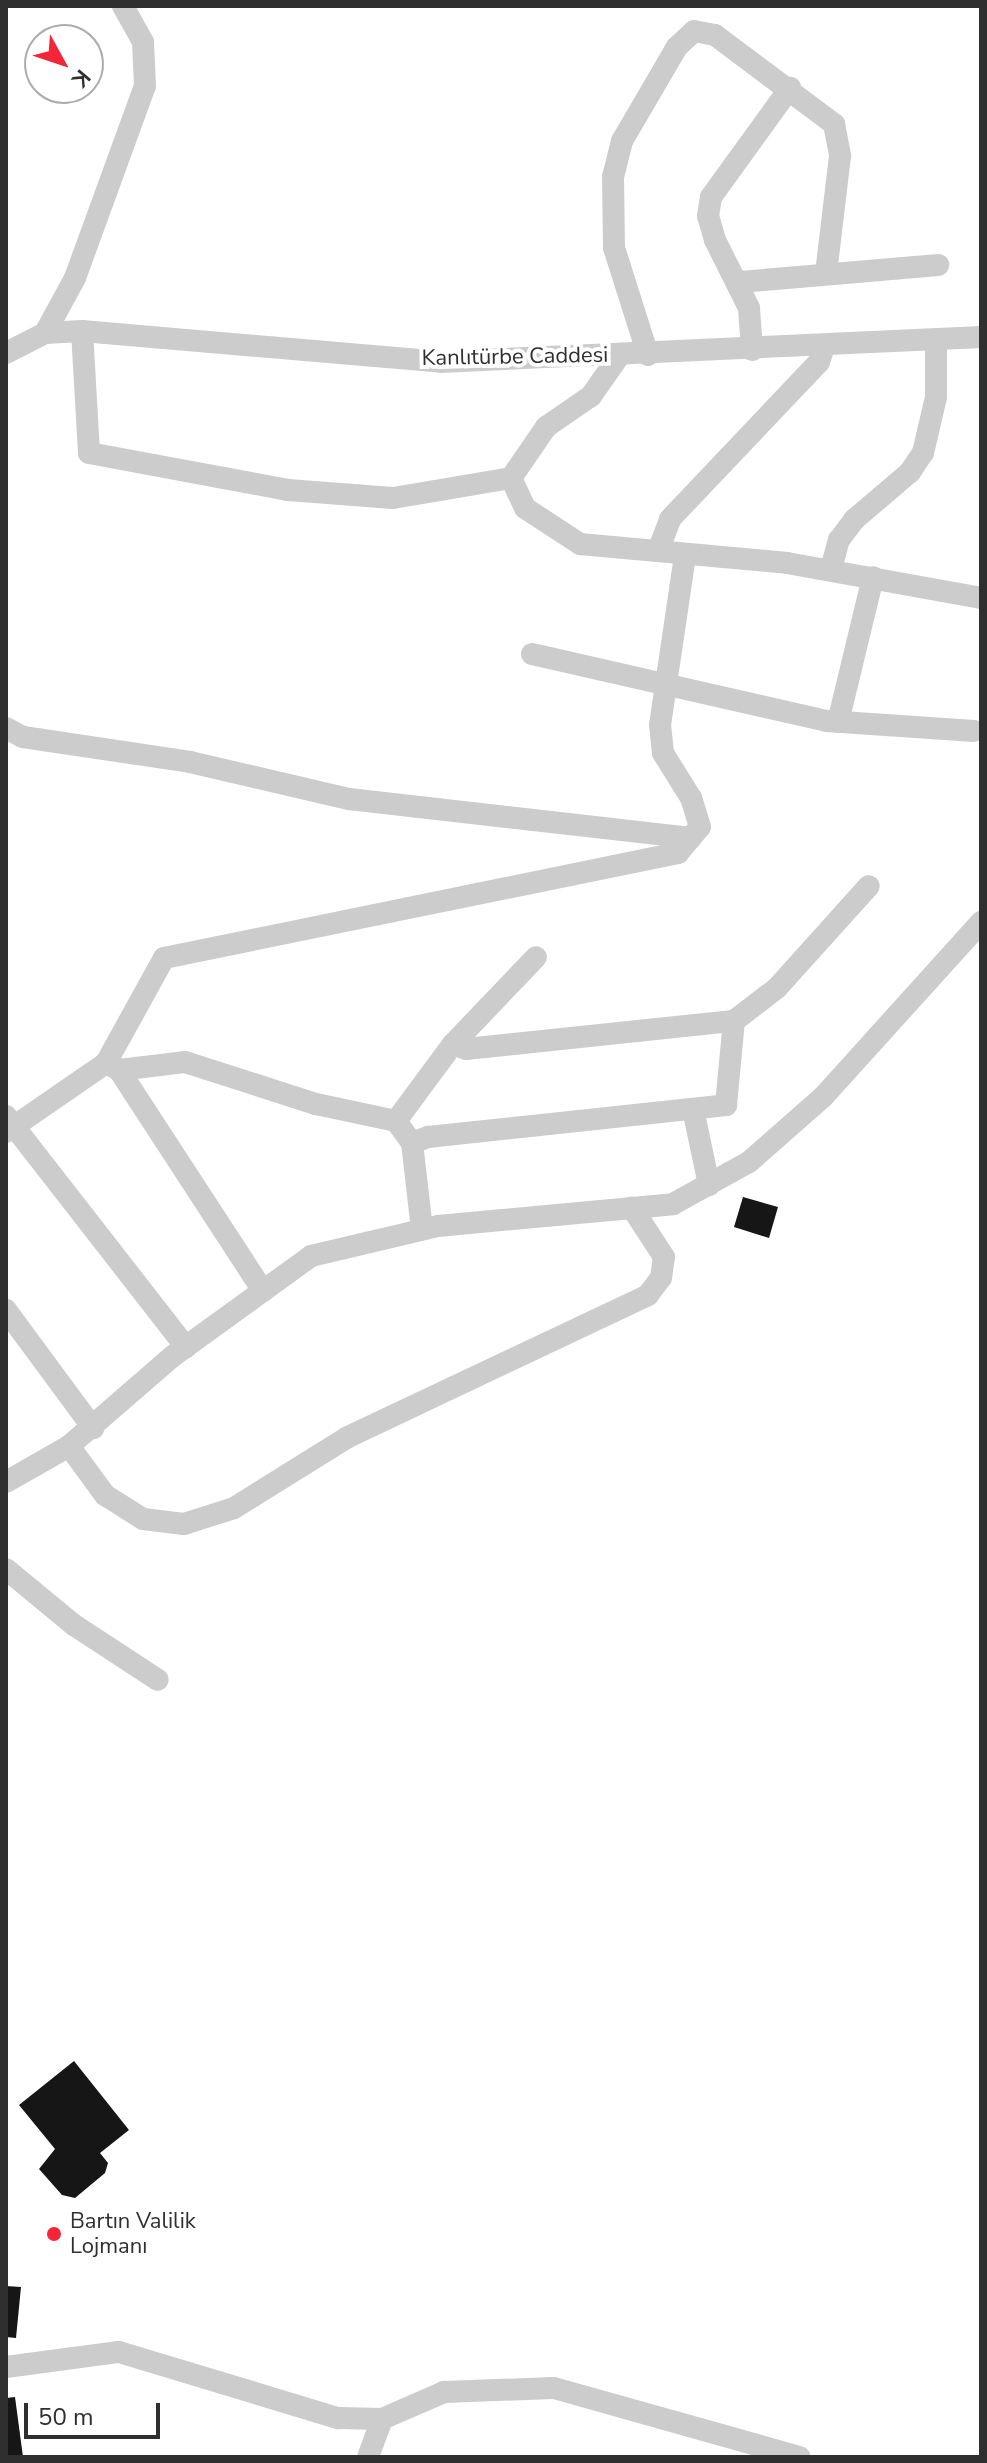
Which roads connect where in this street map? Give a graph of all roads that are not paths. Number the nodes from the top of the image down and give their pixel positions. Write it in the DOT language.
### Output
graph roads {
  1 [pos="123,6"];
  2 [pos="790,88"];
  3 [pos="938,265"];
  4 [pos="826,273"];
  5 [pos="740,282"];
  6 [pos="82,331"];
  7 [pos="45,333"];
  8 [pos="981,337"];
  9 [pos="936,340"];
  10 [pos="824,347"];
  11 [pos="752,350"];
  12 [pos="6,353"];
  13 [pos="648,355"];
  14 [pos="619,356"];
  15 [pos="511,478"];
  16 [pos="658,551"];
  17 [pos="685,555"];
  18 [pos="831,569"];
  19 [pos="873,577"];
  20 [pos="981,598"];
  21 [pos="532,654"];
  22 [pos="666,682"];
  23 [pos="838,722"];
  24 [pos="6,728"];
  25 [pos="974,731"];
  26 [pos="691,838"];
  27 [pos="869,886"];
  28 [pos="981,922"];
  29 [pos="536,957"];
  30 [pos="734,1021"];
  31 [pos="453,1044"];
  32 [pos="113,1066"];
  33 [pos="693,1109"];
  34 [pos="396,1121"];
  35 [pos="8,1125"];
  36 [pos="412,1143"];
  37 [pos="709,1185"];
  38 [pos="632,1208"];
  39 [pos="422,1229"];
  40 [pos="263,1291"];
  41 [pos="6,1310"];
  42 [pos="186,1347"];
  43 [pos="93,1428"];
  44 [pos="69,1446"];
  45 [pos="6,1482"];
  46 [pos="6,1569"];
  47 [pos="158,1680"];
  48 [pos="6,2367"];
  49 [pos="382,2419"];
  50 [pos="368,2457"];
  51 [pos="800,2457"];
  1 -- 7 [label="street"];
  2 -- 4 [label="street"];
  2 -- 5 [label="street"];
  2 -- 13 [label="street"];
  3 -- 4 [label="street"];
  4 -- 5 [label="street"];
  5 -- 11 [label="street"];
  6 -- 7 [label="street, Kanlıtürbe Caddesi"];
  6 -- 14 [label="street, Kanlıtürbe Caddesi"];
  6 -- 15 [label="street"];
  7 -- 12 [label="street, Kanlıtürbe Caddesi"];
  8 -- 9 [label="street, Kanlıtürbe Caddesi"];
  9 -- 10 [label="street, Kanlıtürbe Caddesi"];
  9 -- 18 [label="street"];
  10 -- 11 [label="street, Kanlıtürbe Caddesi"];
  10 -- 16 [label="street"];
  11 -- 13 [label="street, Kanlıtürbe Caddesi"];
  13 -- 14 [label="street, Kanlıtürbe Caddesi"];
  14 -- 15 [label="street"];
  15 -- 16 [label="street"];
  16 -- 17 [label="street"];
  17 -- 18 [label="street"];
  17 -- 22 [label="street"];
  18 -- 19 [label="street"];
  19 -- 20 [label="street"];
  19 -- 23 [label="street"];
  21 -- 22 [label="street"];
  22 -- 23 [label="street"];
  22 -- 26 [label="street"];
  23 -- 25 [label="street"];
  24 -- 26 [label="street"];
  26 -- 32 [label="street"];
  27 -- 30 [label="street"];
  28 -- 37 [label="street"];
  29 -- 31 [label="street"];
  30 -- 31 [label="street"];
  30 -- 33 [label="street"];
  31 -- 34 [label="street"];
  32 -- 34 [label="street"];
  32 -- 35 [label="street"];
  32 -- 40 [label="street"];
  33 -- 36 [label="street"];
  33 -- 37 [label="street"];
  34 -- 36 [label="street"];
  35 -- 42 [label="street"];
  36 -- 39 [label="street"];
  37 -- 38 [label="street"];
  38 -- 39 [label="street"];
  38 -- 44 [label="street"];
  39 -- 40 [label="street"];
  40 -- 42 [label="street"];
  41 -- 43 [label="street"];
  42 -- 43 [label="street"];
  43 -- 44 [label="street"];
  44 -- 45 [label="street"];
  46 -- 47 [label="street"];
  48 -- 49 [label="street"];
  49 -- 50 [label="street"];
  49 -- 51 [label="street"];
}
